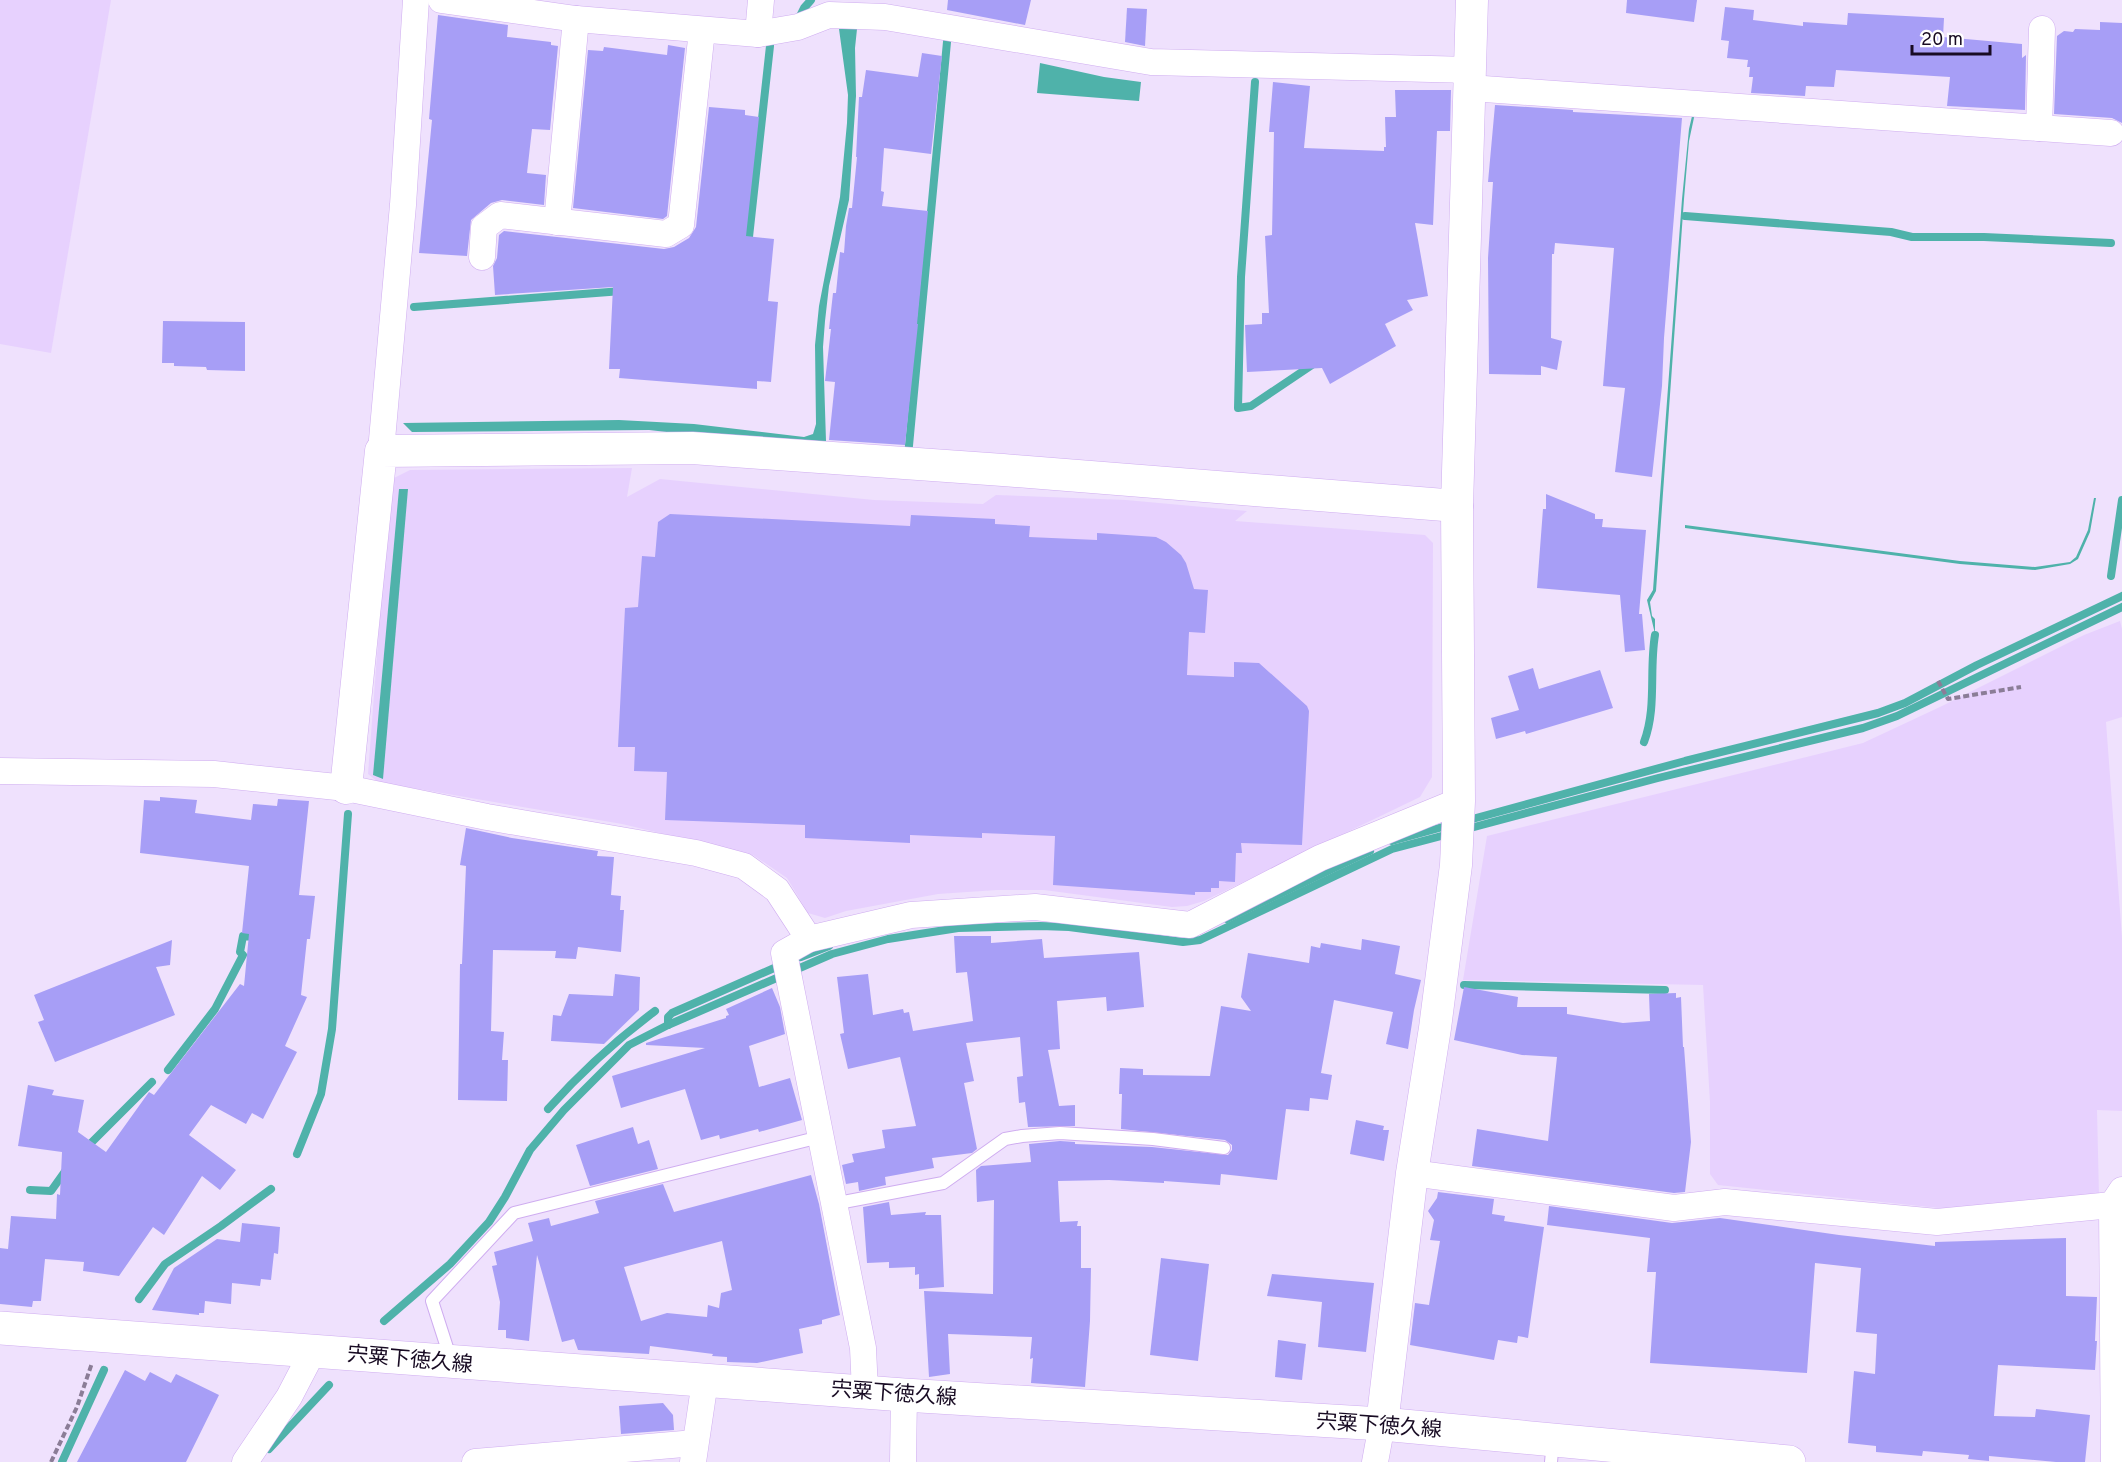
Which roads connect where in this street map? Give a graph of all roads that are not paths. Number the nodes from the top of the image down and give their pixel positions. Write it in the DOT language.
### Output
graph roads {
  1 [pos="416,0"];
  2 [pos="441,0"];
  3 [pos="761,0"];
  4 [pos="1472,0"];
  5 [pos="576,18"];
  6 [pos="2042,29"];
  7 [pos="702,30"];
  8 [pos="758,34"];
  9 [pos="1470,79"];
  10 [pos="2039,128"];
  11 [pos="2111,133"];
  12 [pos="556,222"];
  13 [pos="482,257"];
  14 [pos="381,451"];
  15 [pos="1457,506"];
  16 [pos="0,771"];
  17 [pos="346,788"];
  18 [pos="1459,801"];
  19 [pos="809,939"];
  20 [pos="820,1137"];
  21 [pos="1224,1148"];
  22 [pos="1412,1173"];
  23 [pos="2117,1198"];
  24 [pos="833,1204"];
  25 [pos="0,1328"];
  26 [pos="313,1351"];
  27 [pos="452,1363"];
  28 [pos="705,1381"];
  29 [pos="865,1391"];
  30 [pos="904,1395"];
  31 [pos="1382,1424"];
  32 [pos="1552,1451"];
  33 [pos="694,1453"];
  34 [pos="245,1462"];
  35 [pos="476,1462"];
  36 [pos="903,1462"];
  37 [pos="1375,1462"];
  38 [pos="1789,1462"];
  39 [pos="2114,1462"];
  1 -- 14 [label="street"];
  2 -- 5 [label="street"];
  3 -- 8 [label="street"];
  4 -- 9 [label="street"];
  5 -- 7 [label="street"];
  5 -- 12 [label="street"];
  6 -- 10 [label="street"];
  7 -- 8 [label="street"];
  7 -- 12 [label="street"];
  8 -- 9 [label="street"];
  9 -- 10 [label="street"];
  9 -- 15 [label="street"];
  10 -- 11 [label="street"];
  12 -- 13 [label="street"];
  14 -- 15 [label="street"];
  14 -- 17 [label="street"];
  15 -- 18 [label="street"];
  16 -- 17 [label="street"];
  17 -- 19 [label="street"];
  18 -- 19 [label="street"];
  18 -- 22 [label="street"];
  19 -- 20 [label="street"];
  20 -- 24 [label="street"];
  20 -- 27 [label="lane"];
  21 -- 24 [label="lane"];
  22 -- 23 [label="street"];
  22 -- 31 [label="street"];
  23 -- 39 [label="street"];
  24 -- 29 [label="street"];
  25 -- 26 [label="main road, 宍粟下徳久線"];
  26 -- 27 [label="main road, 宍粟下徳久線"];
  26 -- 34 [label="street"];
  27 -- 28 [label="main road, 宍粟下徳久線"];
  28 -- 29 [label="main road, 宍粟下徳久線"];
  28 -- 33 [label="street"];
  29 -- 30 [label="main road, 宍粟下徳久線"];
  30 -- 31 [label="main road, 宍粟下徳久線"];
  30 -- 36 [label="street"];
  31 -- 32 [label="main road, 宍粟下徳久線"];
  31 -- 37 [label="street"];
  32 -- 38 [label="main road, 宍粟下徳久線"];
  33 -- 35 [label="street"];
}
